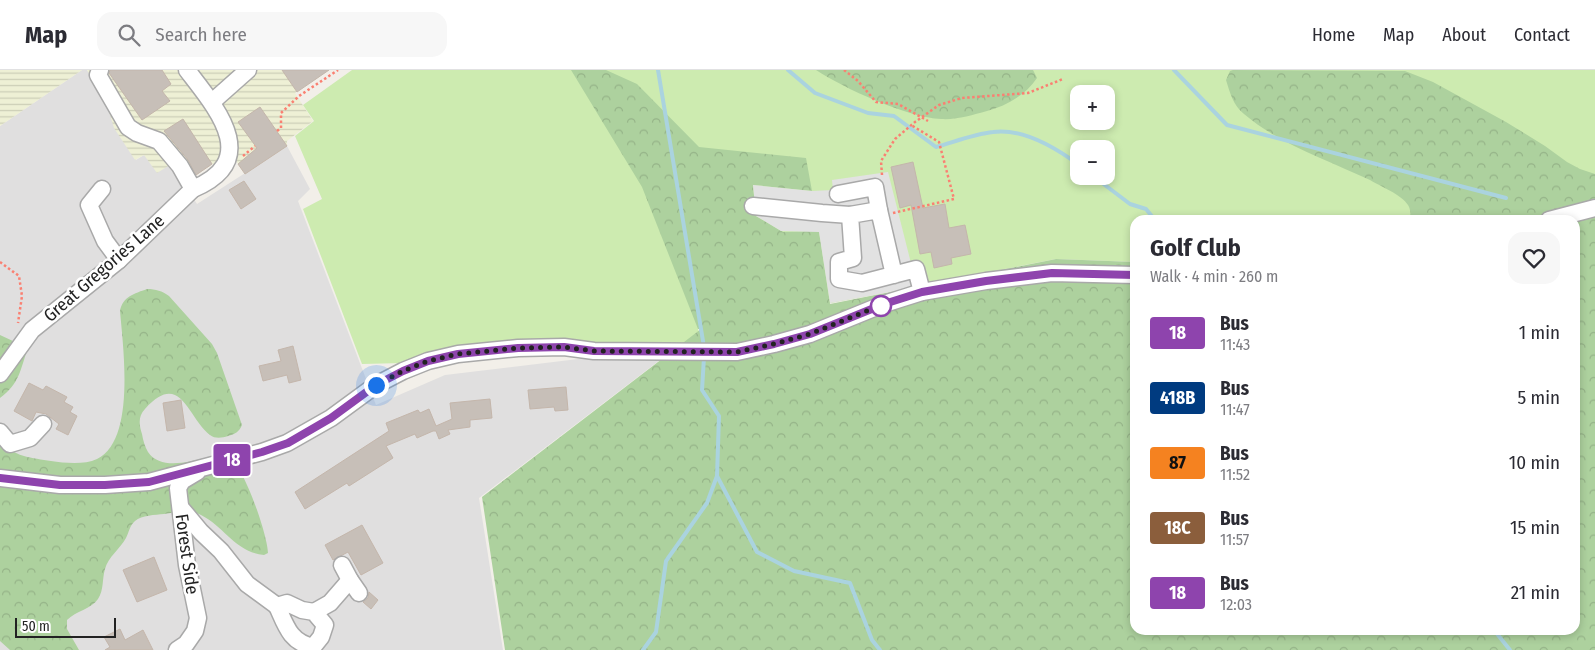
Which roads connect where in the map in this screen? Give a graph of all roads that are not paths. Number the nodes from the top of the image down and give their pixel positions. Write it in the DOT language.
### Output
graph roads {
  1 [pos="100,70"];
  2 [pos="187,70"];
  3 [pos="248,70"];
  4 [pos="212,102"];
  5 [pos="193,189"];
  6 [pos="102,190"];
  7 [pos="838,194"];
  8 [pos="752,206"];
  9 [pos="1595,208"];
  10 [pos="880,213"];
  11 [pos="850,215"];
  12 [pos="1568,215"];
  13 [pos="119,260"];
  14 [pos="894,275"];
  15 [pos="1130,275"];
  16 [pos="922,292"];
  17 [pos="0,374"];
  18 [pos="43,424"];
  19 [pos="0,432"];
  20 [pos="207,466"];
  21 [pos="0,478"];
  22 [pos="180,508"];
  23 [pos="350,579"];
  24 [pos="277,606"];
  25 [pos="314,612"];
  26 [pos="313,649"];
  27 [pos="177,650"];
  1 -- 5 [label="street"];
  2 -- 4 [label="street"];
  3 -- 4 [label="street"];
  4 -- 5 [label="street, Great Gregories Lane"];
  5 -- 13 [label="street, Great Gregories Lane"];
  6 -- 13 [label="street"];
  7 -- 10 [label="street"];
  8 -- 11 [label="street"];
  9 -- 12 [label="street"];
  10 -- 11 [label="street"];
  10 -- 14 [label="street"];
  11 -- 14 [label="street"];
  13 -- 17 [label="street, Great Gregories Lane"];
  14 -- 16 [label="street"];
  15 -- 16 [label="street"];
  16 -- 20 [label="street"];
  18 -- 19 [label="street"];
  20 -- 21 [label="street"];
  20 -- 22 [label="street, Forest Side"];
  22 -- 24 [label="street"];
  22 -- 27 [label="street, Forest Side"];
  23 -- 25 [label="street"];
  24 -- 25 [label="street"];
  24 -- 26 [label="street"];
  25 -- 26 [label="street"];
}
